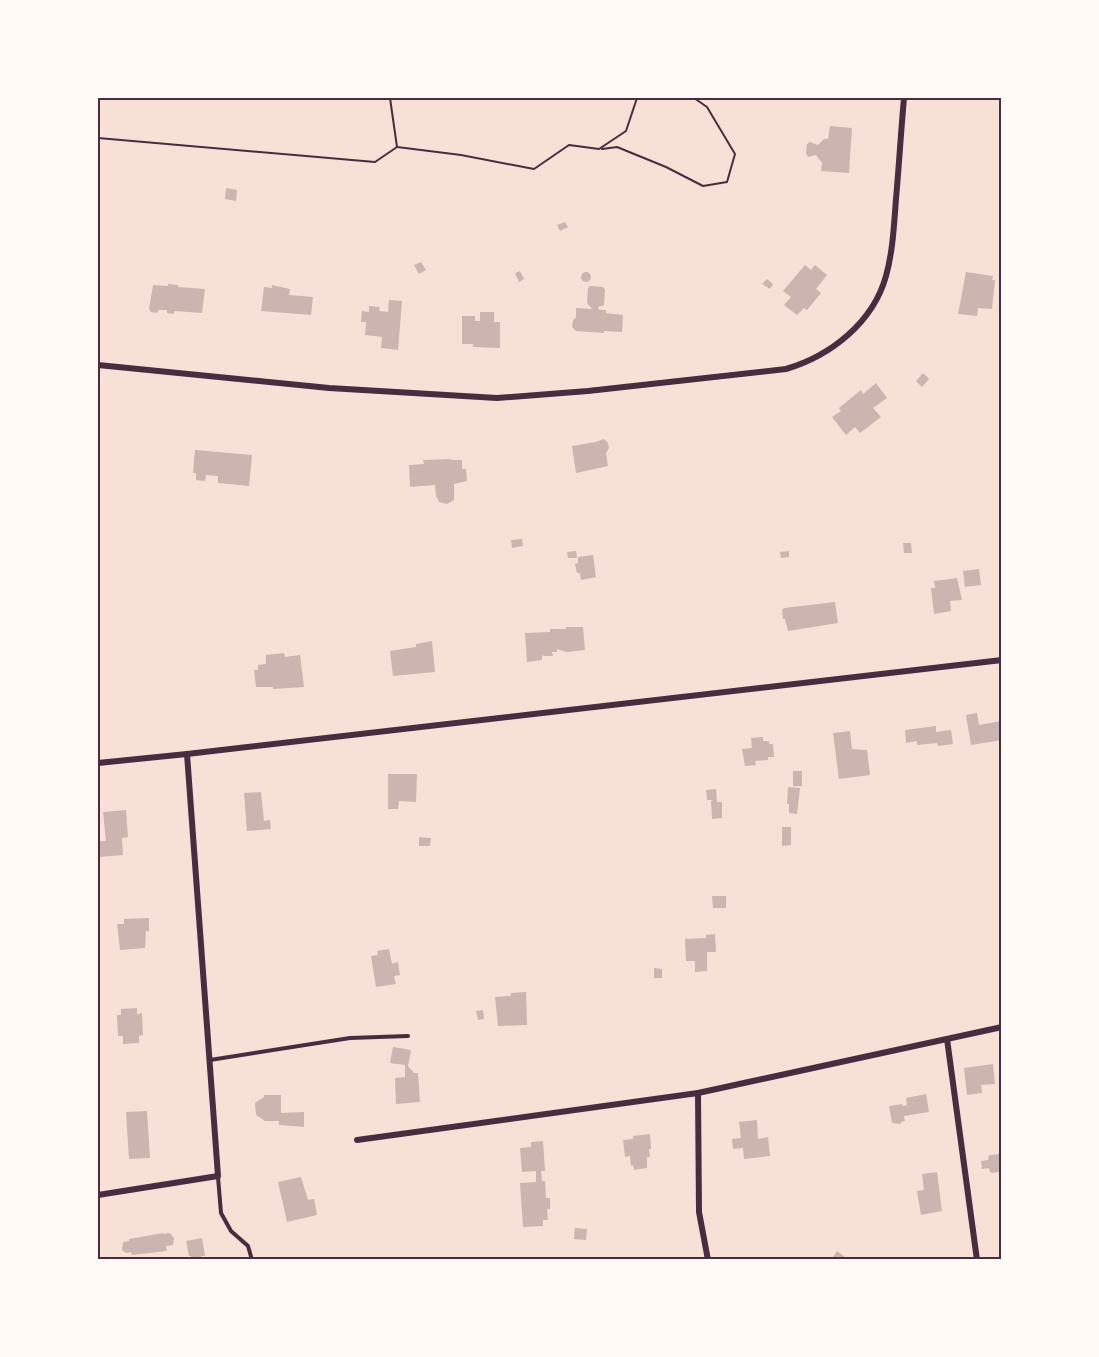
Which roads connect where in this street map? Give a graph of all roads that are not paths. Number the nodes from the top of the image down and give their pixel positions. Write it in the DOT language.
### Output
graph roads {
  1 [pos="904,98"];
  2 [pos="98,365"];
  3 [pos="1002,660"];
  4 [pos="187,754"];
  5 [pos="98,763"];
  6 [pos="1002,1027"];
  7 [pos="408,1036"];
  8 [pos="947,1039"];
  9 [pos="209,1060"];
  10 [pos="698,1093"];
  11 [pos="357,1140"];
  12 [pos="218,1176"];
  13 [pos="98,1195"];
  14 [pos="252,1260"];
  15 [pos="708,1260"];
  16 [pos="977,1260"];
  1 -- 2 [label="street"];
  3 -- 4 [label="street"];
  4 -- 5 [label="street"];
  4 -- 9 [label="street"];
  6 -- 8 [label="street"];
  7 -- 9 [label="lane"];
  8 -- 10 [label="street"];
  8 -- 16 [label="street"];
  9 -- 12 [label="street"];
  10 -- 11 [label="street"];
  10 -- 15 [label="street"];
  12 -- 13 [label="street"];
  12 -- 14 [label="lane"];
}
